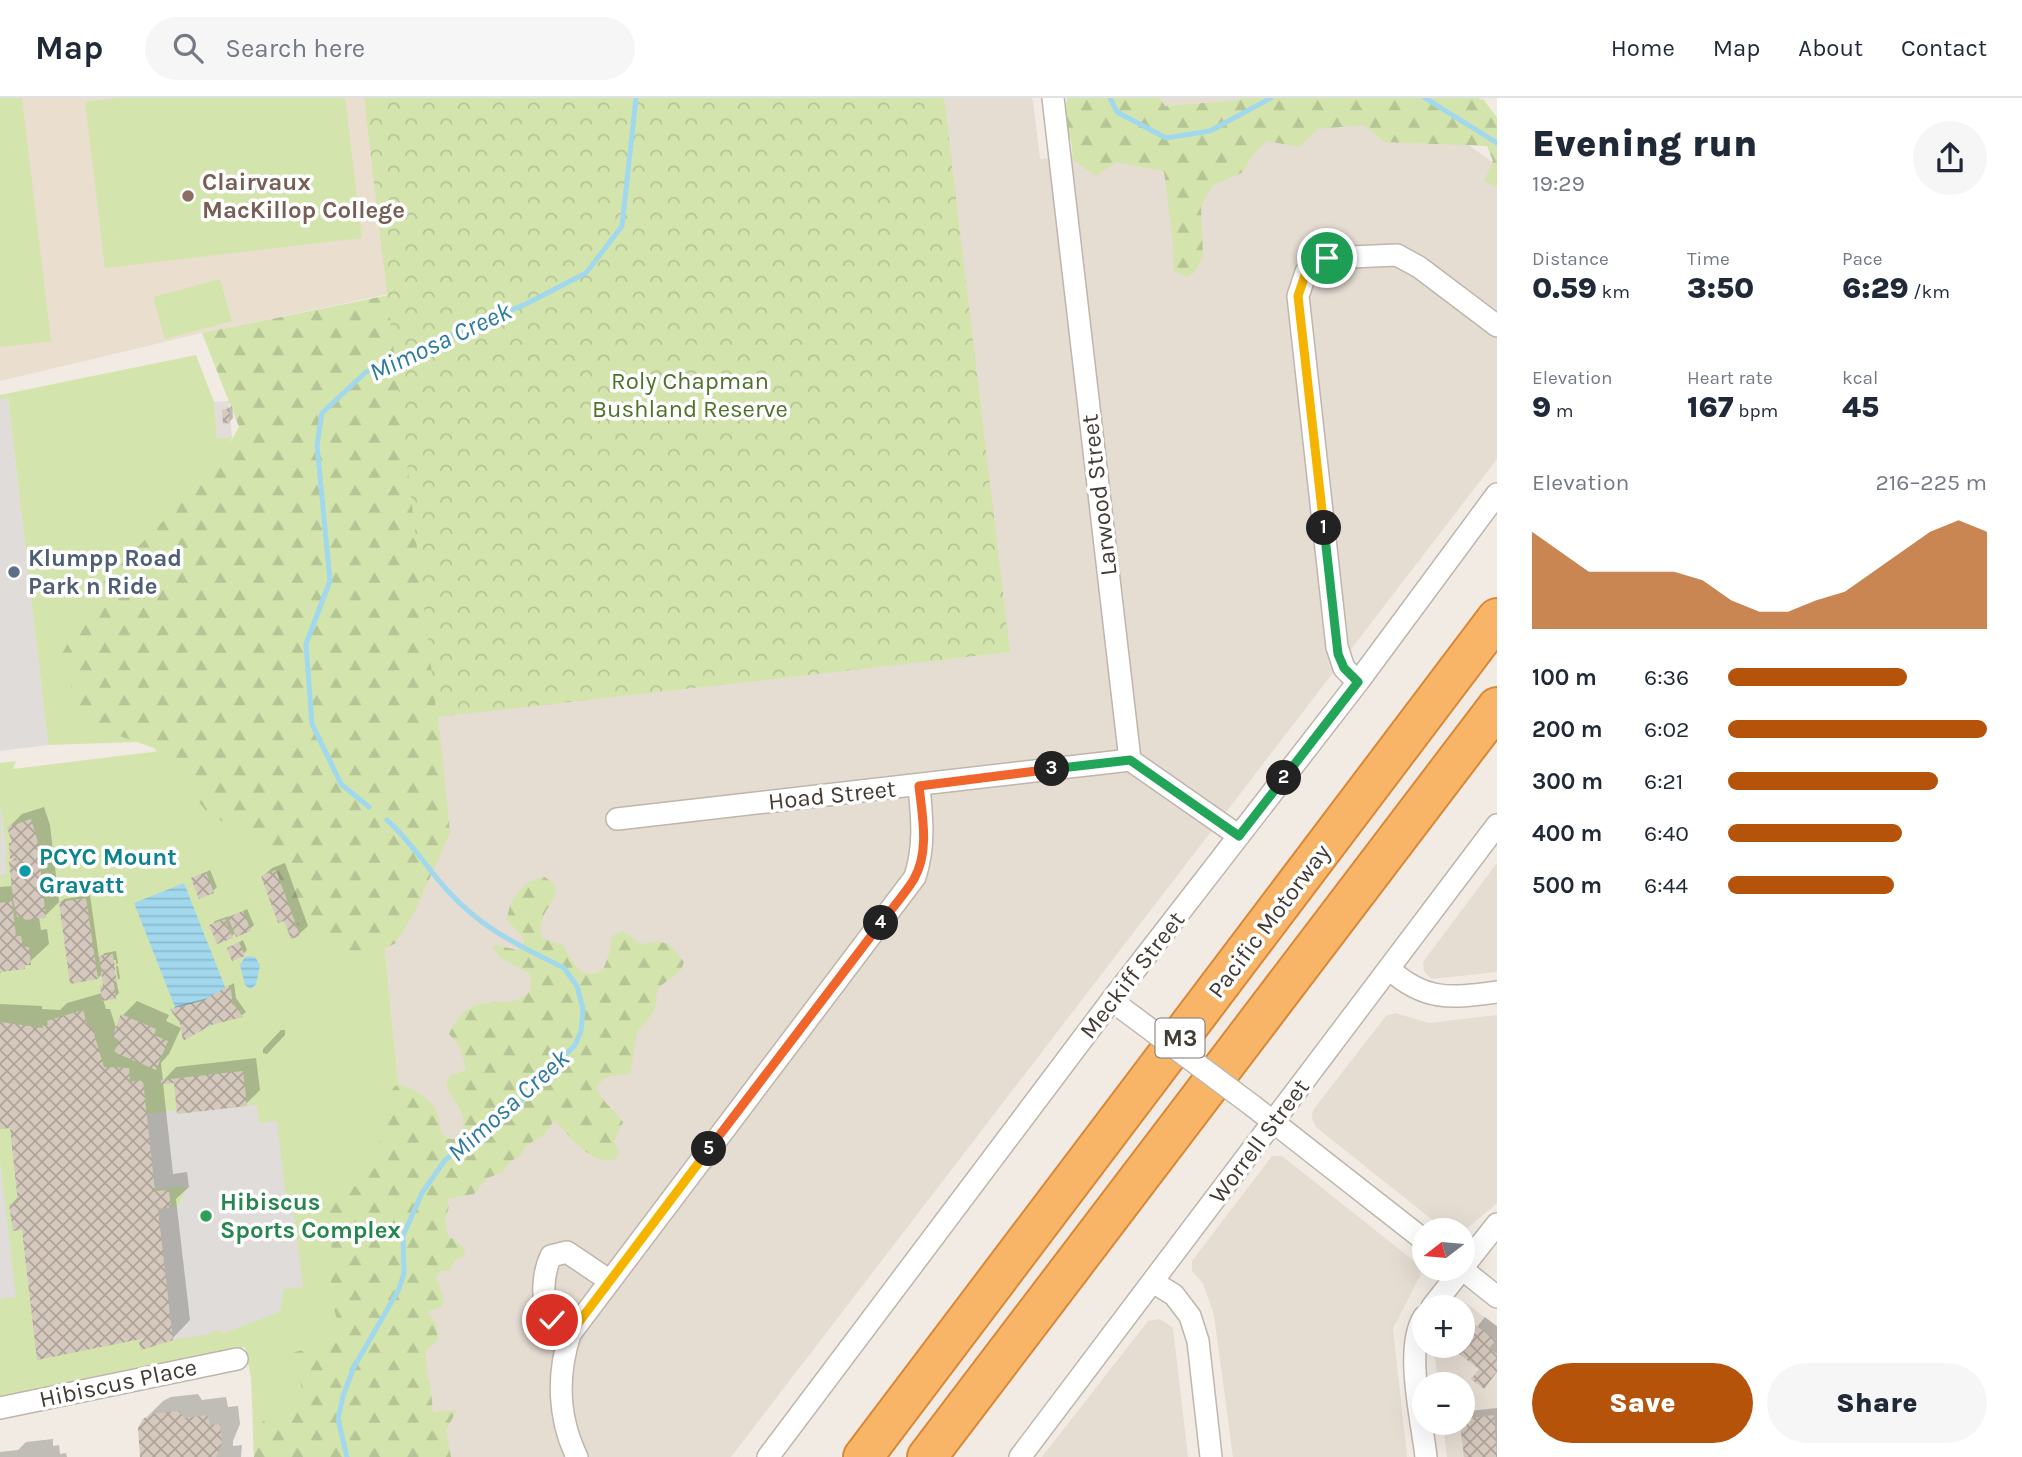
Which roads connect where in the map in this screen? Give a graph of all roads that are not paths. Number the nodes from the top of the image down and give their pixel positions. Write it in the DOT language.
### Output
graph roads {
  1 [pos="1053,98"];
  2 [pos="1497,327"];
  3 [pos="1497,494"];
  4 [pos="1497,618"];
  5 [pos="1358,682"];
  6 [pos="1497,707"];
  7 [pos="1130,760"];
  8 [pos="919,786"];
  9 [pos="617,819"];
  10 [pos="1497,825"];
  11 [pos="1239,836"];
  12 [pos="1389,969"];
  13 [pos="1497,992"];
  14 [pos="1117,1004"];
  15 [pos="1273,1121"];
  16 [pos="1497,1224"];
  17 [pos="1412,1231"];
  18 [pos="1475,1252"];
  19 [pos="1475,1279"];
  20 [pos="610,1281"];
  21 [pos="1452,1281"];
  22 [pos="1153,1282"];
  23 [pos="1441,1295"];
  24 [pos="1497,1297"];
  25 [pos="570,1334"];
  26 [pos="1415,1358"];
  27 [pos="237,1359"];
  28 [pos="0,1408"];
  29 [pos="577,1457"];
  30 [pos="768,1457"];
  31 [pos="863,1457"];
  32 [pos="927,1457"];
  33 [pos="1020,1457"];
  34 [pos="1211,1457"];
  35 [pos="1426,1457"];
  1 -- 7 [label="street, Larwood Street"];
  2 -- 5 [label="street"];
  3 -- 5 [label="street, Meckiff Street"];
  4 -- 31 [label="highway, Pacific Motorway / M3"];
  5 -- 11 [label="street, Meckiff Street"];
  6 -- 32 [label="highway, M3"];
  7 -- 8 [label="street, Hoad Street"];
  7 -- 11 [label="street"];
  8 -- 9 [label="street, Hoad Street"];
  8 -- 20 [label="street"];
  10 -- 12 [label="street, Worrell Street"];
  11 -- 14 [label="street, Meckiff Street"];
  12 -- 13 [label="street"];
  12 -- 15 [label="street, Worrell Street"];
  14 -- 15 [label="street, bridge"];
  14 -- 30 [label="street, Meckiff Street"];
  15 -- 17 [label="street"];
  15 -- 22 [label="street, Worrell Street"];
  16 -- 18 [label="street"];
  19 -- 24 [label="street"];
  20 -- 25 [label="street"];
  20 -- 25 [label="street"];
  21 -- 23 [label="street"];
  22 -- 33 [label="street, Worrell Street"];
  22 -- 34 [label="street"];
  25 -- 29 [label="street"];
  26 -- 35 [label="street"];
  27 -- 28 [label="street, Hibiscus Place"];
}
